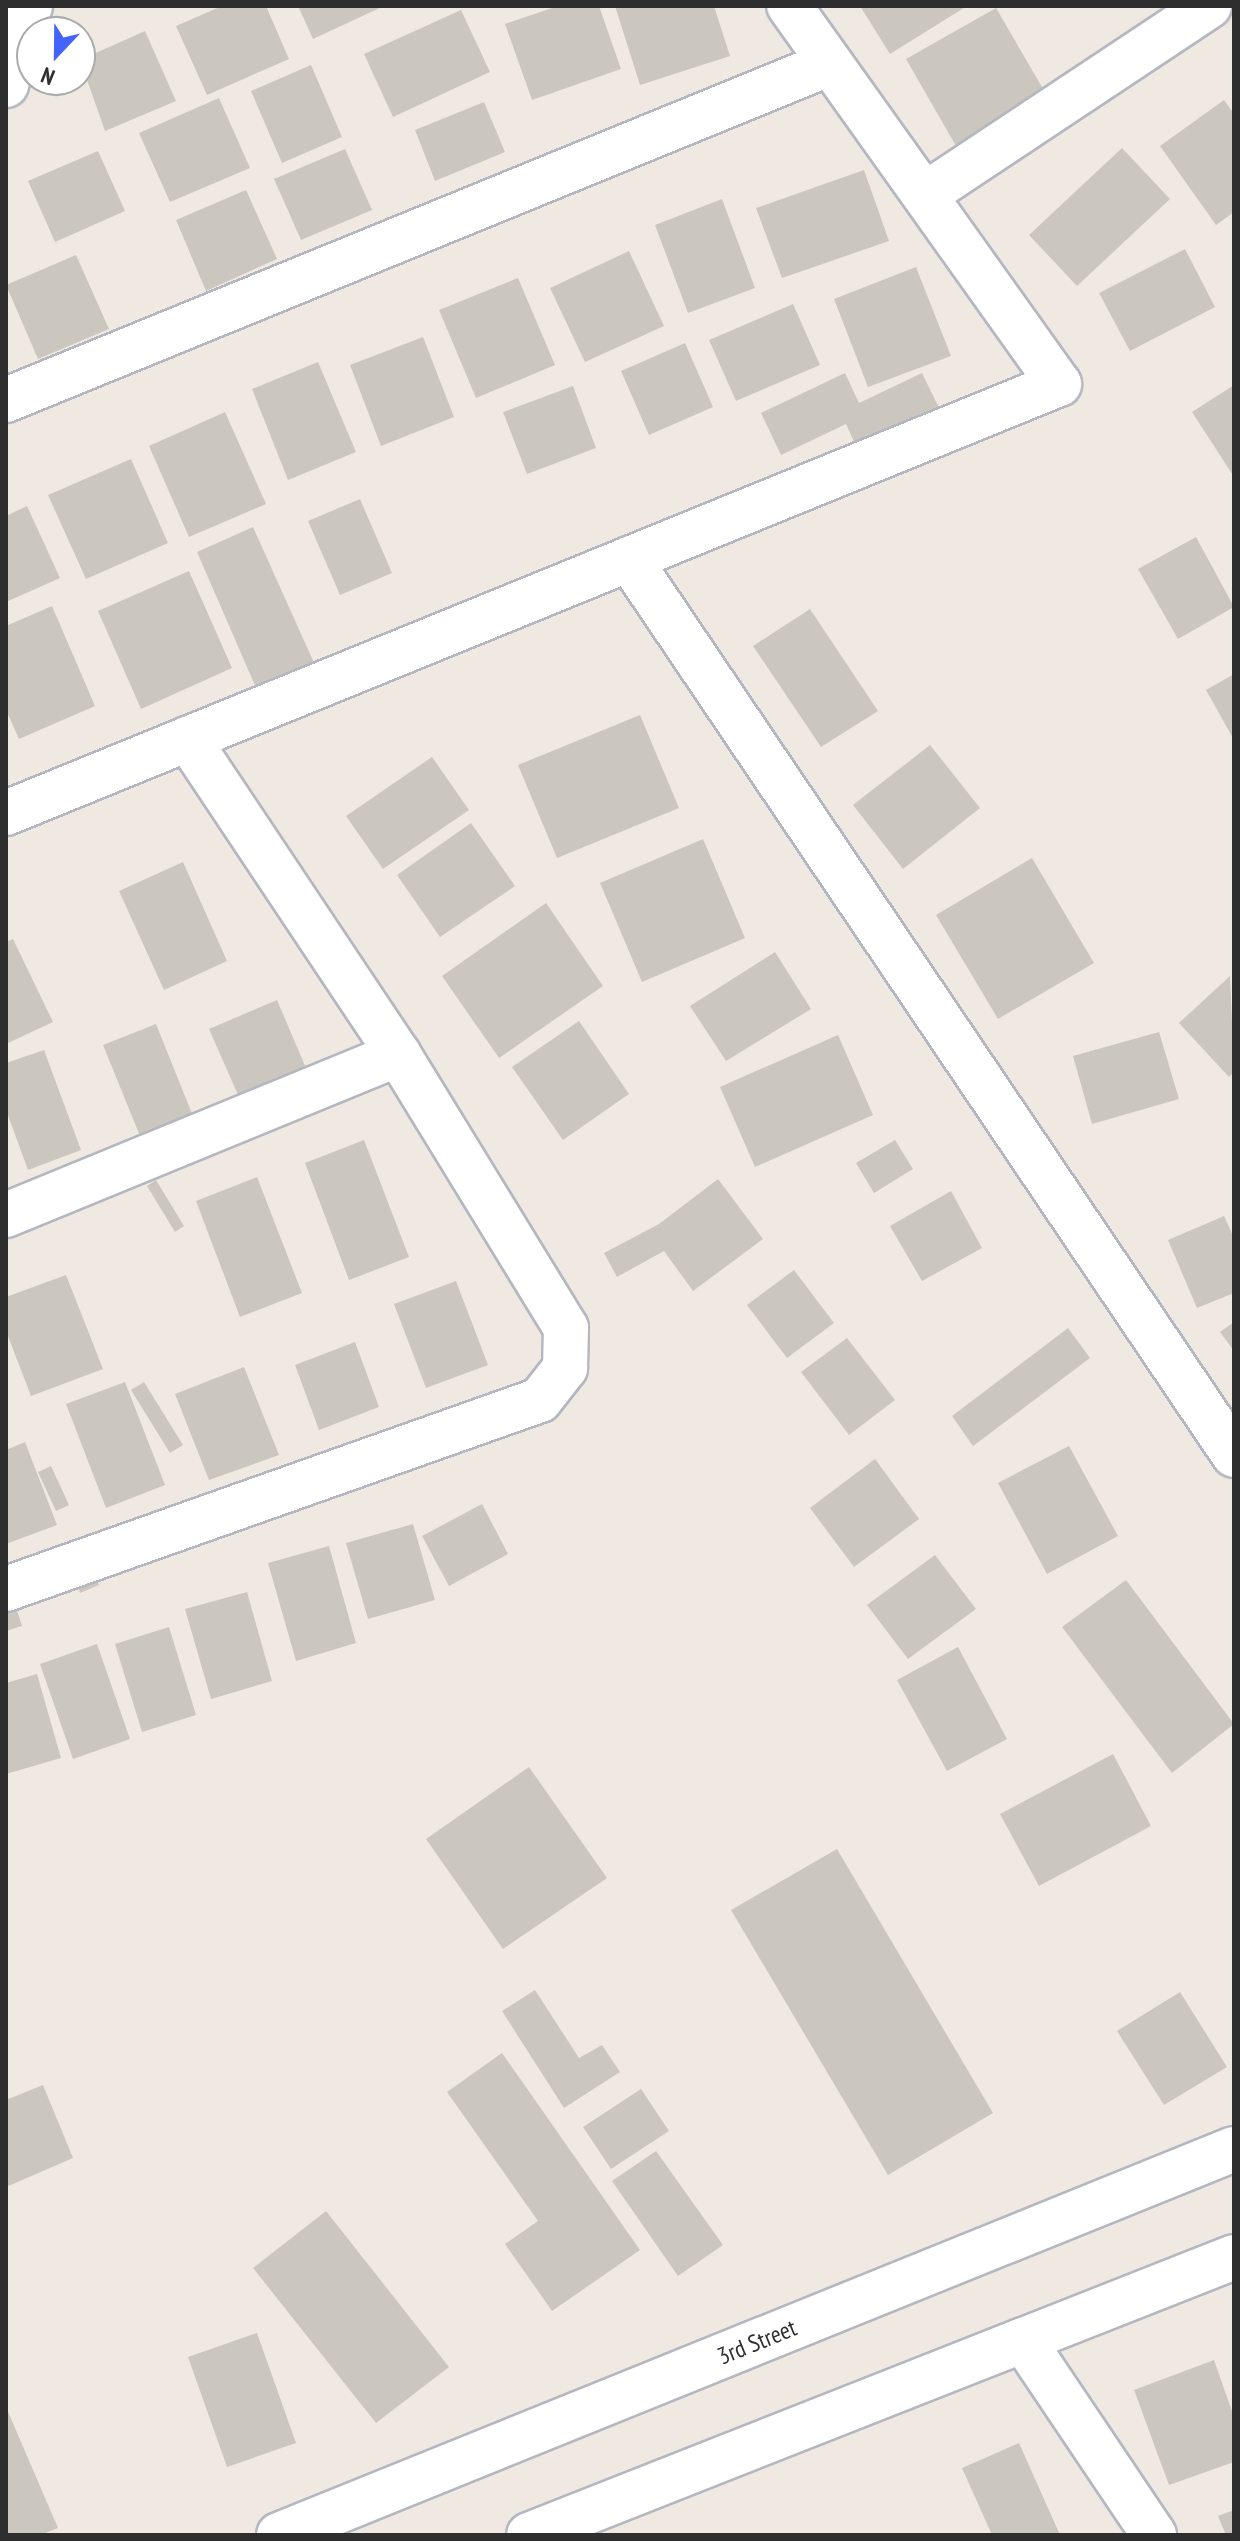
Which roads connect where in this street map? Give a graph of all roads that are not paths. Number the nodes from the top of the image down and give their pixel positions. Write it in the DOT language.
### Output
graph roads {
  1 [pos="30,6"];
  2 [pos="789,6"];
  3 [pos="1209,6"];
  4 [pos="828,64"];
  5 [pos="6,85"];
  6 [pos="926,194"];
  7 [pos="6,400"];
  8 [pos="629,559"];
  9 [pos="188,739"];
  10 [pos="6,813"];
  11 [pos="398,1054"];
  12 [pos="6,1215"];
  13 [pos="1234,1455"];
  14 [pos="6,1589"];
  15 [pos="1234,2149"];
  16 [pos="1234,2257"];
  17 [pos="1023,2340"];
  18 [pos="279,2535"];
  19 [pos="529,2535"];
  20 [pos="1154,2535"];
  1 -- 5 [label="street"];
  2 -- 4 [label="street"];
  3 -- 6 [label="street"];
  4 -- 6 [label="street"];
  4 -- 7 [label="street"];
  6 -- 8 [label="street"];
  8 -- 9 [label="street"];
  8 -- 13 [label="street"];
  9 -- 10 [label="street"];
  9 -- 11 [label="street"];
  11 -- 12 [label="street"];
  11 -- 14 [label="street"];
  15 -- 18 [label="street, 3rd Street"];
  16 -- 17 [label="street"];
  17 -- 19 [label="street"];
  17 -- 20 [label="street"];
}
